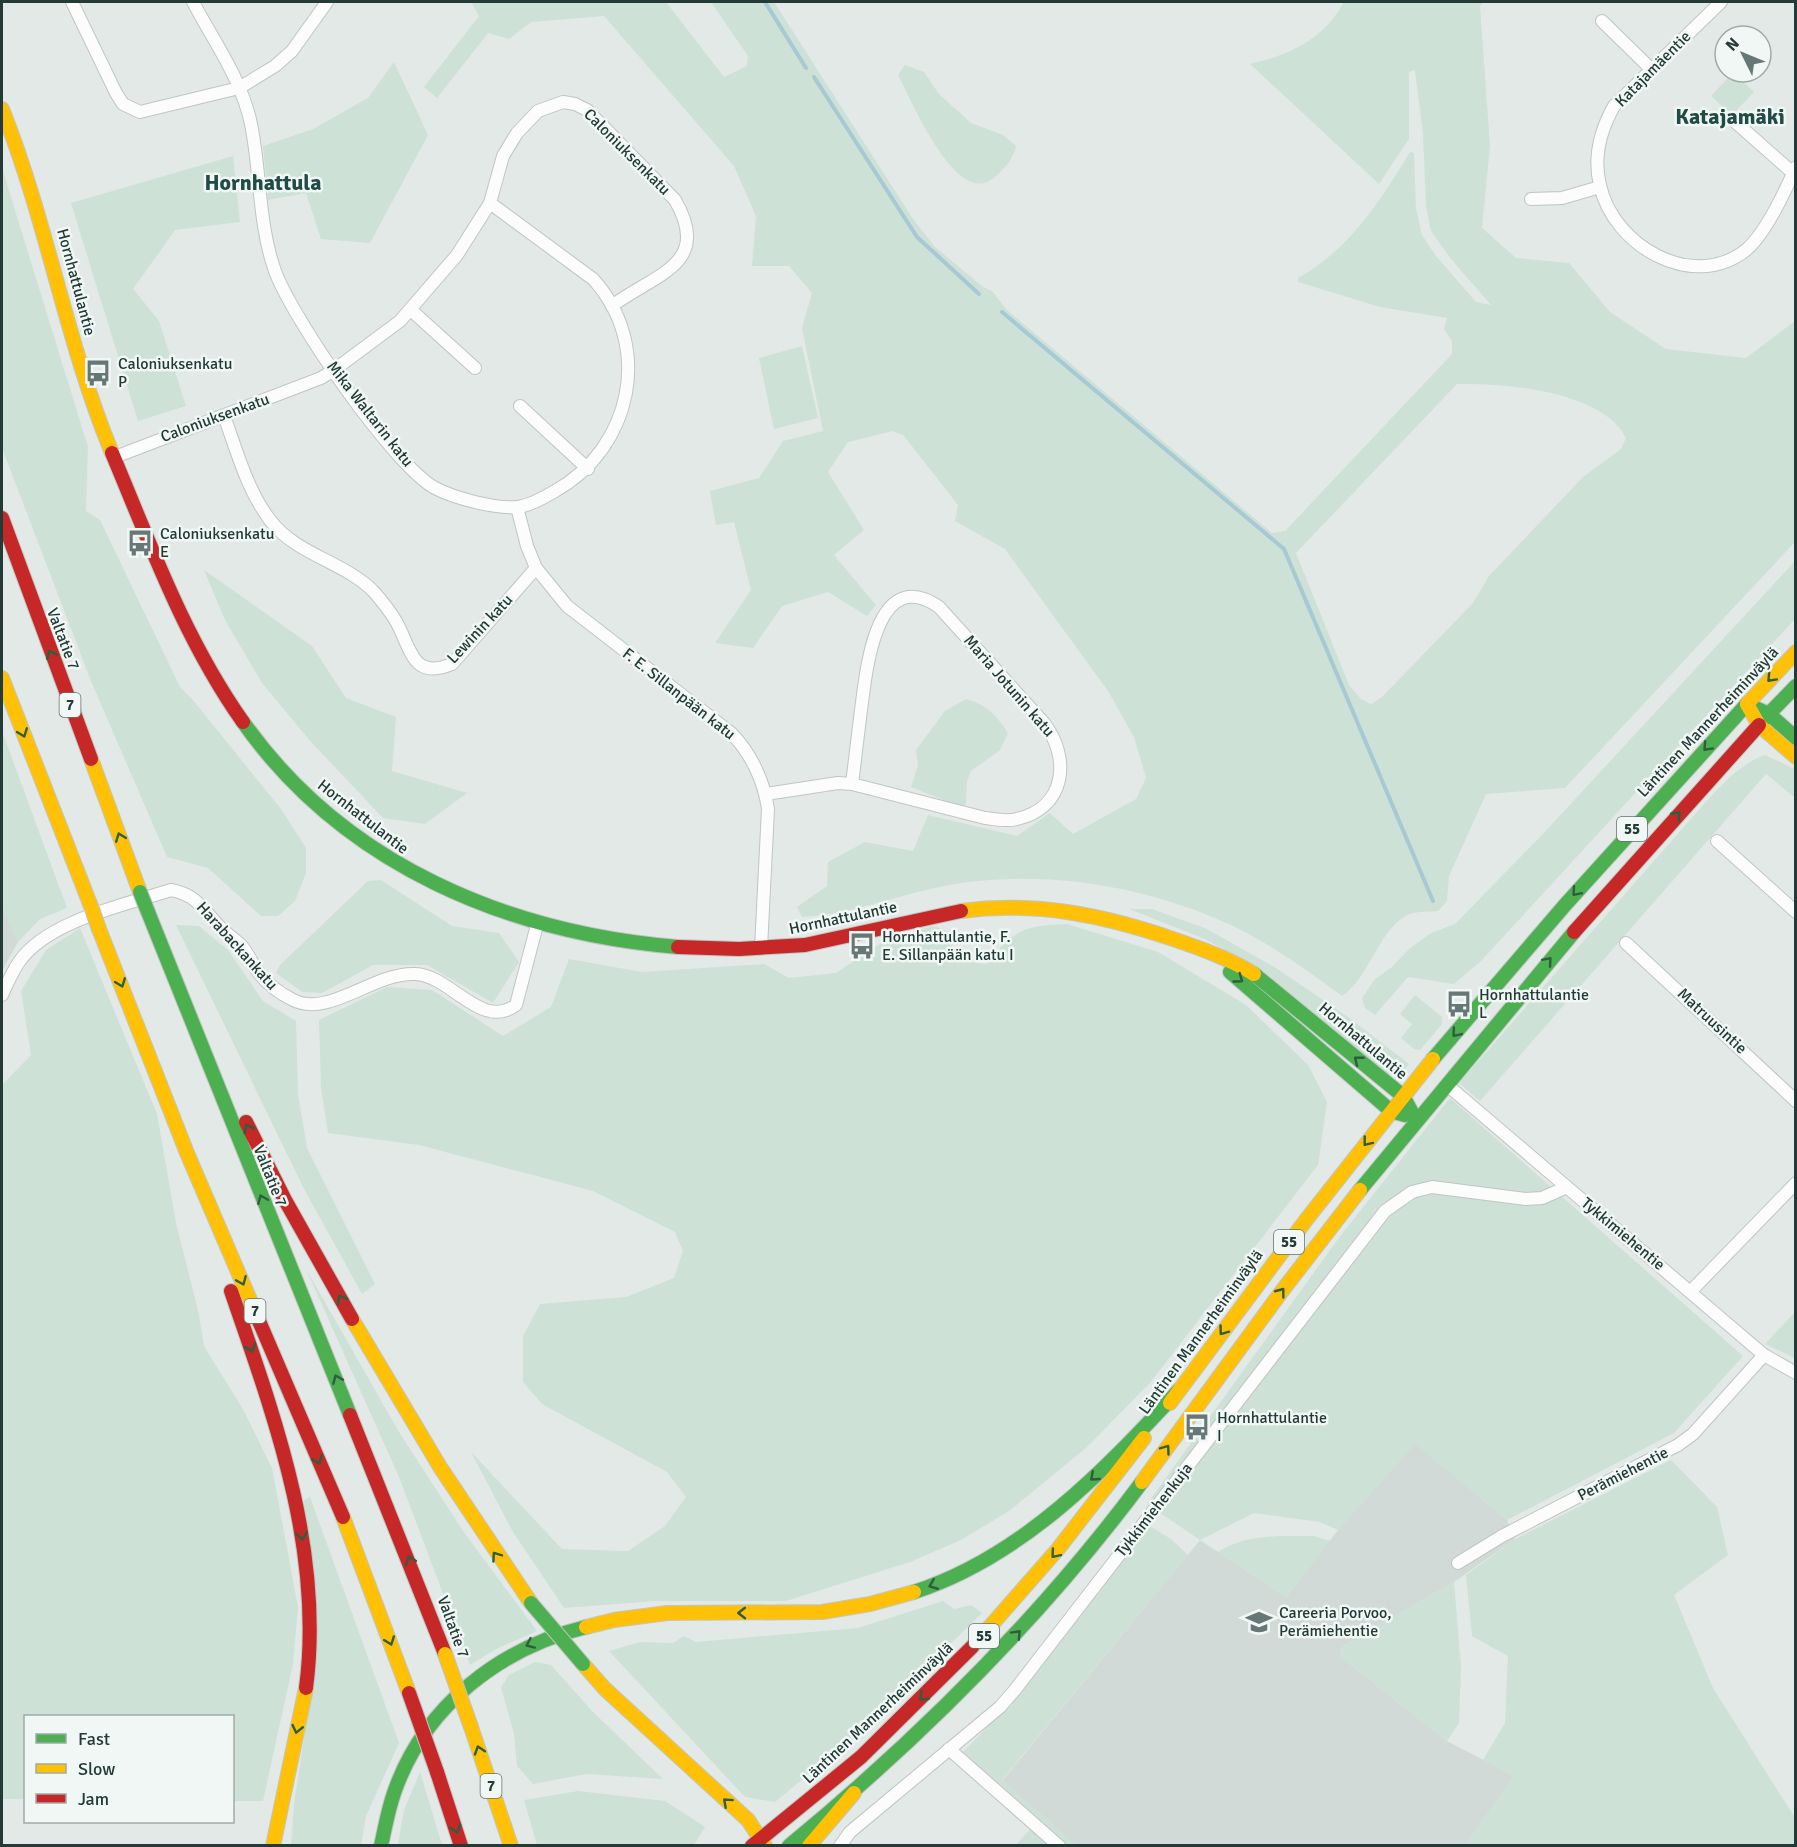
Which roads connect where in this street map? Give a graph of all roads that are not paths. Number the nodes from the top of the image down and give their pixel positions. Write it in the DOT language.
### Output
graph roads {
  1 [pos="72,2"];
  2 [pos="193,2"];
  3 [pos="327,2"];
  4 [pos="1721,2"];
  5 [pos="1602,21"];
  6 [pos="1651,69"];
  7 [pos="239,88"];
  8 [pos="2,109"];
  9 [pos="1733,120"];
  10 [pos="1794,170"];
  11 [pos="1600,187"];
  12 [pos="1531,198"];
  13 [pos="490,203"];
  14 [pos="612,306"];
  15 [pos="411,310"];
  16 [pos="475,368"];
  17 [pos="334,370"];
  18 [pos="520,406"];
  19 [pos="224,416"];
  20 [pos="114,457"];
  21 [pos="588,468"];
  22 [pos="517,507"];
  23 [pos="2,518"];
  24 [pos="536,568"];
  25 [pos="1796,652"];
  26 [pos="2,678"];
  27 [pos="1796,686"];
  28 [pos="1747,705"];
  29 [pos="1769,714"];
  30 [pos="1759,725"];
  31 [pos="1796,738"];
  32 [pos="1796,757"];
  33 [pos="852,784"];
  34 [pos="766,794"];
  35 [pos="1717,842"];
  36 [pos="1796,912"];
  37 [pos="537,925"];
  38 [pos="1171,938"];
  39 [pos="1626,943"];
  40 [pos="762,948"];
  41 [pos="2,995"];
  42 [pos="186,1012"];
  43 [pos="1453,1089"];
  44 [pos="1403,1096"];
  45 [pos="1796,1101"];
  46 [pos="1391,1111"];
  47 [pos="1415,1118"];
  48 [pos="187,1153"];
  49 [pos="1796,1183"];
  50 [pos="1567,1187"];
  51 [pos="1691,1291"];
  52 [pos="1764,1355"];
  53 [pos="1796,1372"];
  54 [pos="1179,1390"];
  55 [pos="1458,1563"];
  56 [pos="949,1749"];
  57 [pos="854,1793"];
  58 [pos="760,1843"];
  59 [pos="273,1845"];
  60 [pos="381,1845"];
  61 [pos="461,1845"];
  62 [pos="511,1845"];
  63 [pos="789,1845"];
  64 [pos="809,1845"];
  65 [pos="840,1845"];
  66 [pos="1059,1845"];
  1 -- 7 [label="street"];
  2 -- 7 [label="street, Mika Waltarin katu"];
  3 -- 7 [label="street"];
  4 -- 6 [label="street, Katajamäentie"];
  5 -- 6 [label="street"];
  6 -- 11 [label="street, Katajamäentie"];
  7 -- 17 [label="street, Mika Waltarin katu"];
  8 -- 20 [label="main road, Hornhattulantie"];
  9 -- 10 [label="street"];
  10 -- 11 [label="street, Katajamäentie"];
  11 -- 12 [label="street"];
  13 -- 14 [label="street, Mika Waltarin katu"];
  13 -- 14 [label="street, Caloniuksenkatu"];
  13 -- 15 [label="street, Caloniuksenkatu"];
  14 -- 21 [label="street, Mika Waltarin katu"];
  15 -- 16 [label="street"];
  15 -- 17 [label="street, Caloniuksenkatu"];
  17 -- 19 [label="street, Caloniuksenkatu"];
  17 -- 22 [label="street, Mika Waltarin katu"];
  18 -- 21 [label="street"];
  19 -- 20 [label="street, Caloniuksenkatu"];
  19 -- 24 [label="street, Lewinin katu"];
  20 -- 37 [label="main road, Hornhattulantie"];
  21 -- 22 [label="street, Mika Waltarin katu"];
  22 -- 24 [label="street, F. E. Sillanpään katu"];
  42 -- 23 [label="main road, Valtatie 7 / 7, one-way, bridge"];
  24 -- 34 [label="street, F. E. Sillanpään katu"];
  25 -- 28 [label="main road, Läntinen Mannerheiminväylä, one-way"];
  26 -- 48 [label="main road, 7, one-way, bridge"];
  27 -- 29 [label="main road"];
  28 -- 29 [label="main road"];
  28 -- 30 [label="main road"];
  28 -- 44 [label="main road, Läntinen Mannerheiminväylä / 55, one-way"];
  29 -- 30 [label="main road"];
  29 -- 31 [label="main road"];
  30 -- 32 [label="main road"];
  47 -- 30 [label="main road, 55, one-way"];
  33 -- 33 [label="street, Maria Jotunin katu"];
  33 -- 34 [label="street, Maria Jotunin katu"];
  34 -- 40 [label="street, F. E. Sillanpään katu"];
  35 -- 36 [label="street"];
  37 -- 40 [label="main road, Hornhattulantie"];
  37 -- 41 [label="street, Harabackankatu"];
  38 -- 40 [label="main road, Hornhattulantie"];
  44 -- 38 [label="main road, Hornhattulantie, one-way"];
  38 -- 46 [label="main road, Hornhattulantie, one-way"];
  39 -- 45 [label="street, Matruusintie"];
  58 -- 42 [label="main road, one-way, bridge"];
  62 -- 42 [label="main road, Valtatie 7 / 7, one-way, bridge"];
  43 -- 50 [label="street, Tykkimiehentie"];
  44 -- 46 [label="main road, Läntinen Mannerheiminväylä / 55"];
  44 -- 47 [label="main road, Hornhattulantie"];
  46 -- 47 [label="main road, Hornhattulantie"];
  46 -- 54 [label="main road, Läntinen Mannerheiminväylä / 55, one-way"];
  57 -- 47 [label="main road, 55, one-way"];
  48 -- 59 [label="main road, one-way"];
  48 -- 61 [label="main road, 7, one-way, bridge"];
  49 -- 51 [label="street"];
  50 -- 51 [label="street, Tykkimiehentie"];
  50 -- 56 [label="street, Tykkimiehenkuja"];
  51 -- 52 [label="street, Tykkimiehentie"];
  52 -- 53 [label="street, Tykkimiehentie"];
  52 -- 55 [label="street, Perämiehentie"];
  54 -- 58 [label="main road, Läntinen Mannerheiminväylä / 55, one-way"];
  54 -- 60 [label="main road, one-way"];
  56 -- 65 [label="street, Tykkimiehenkuja"];
  56 -- 66 [label="street"];
  57 -- 63 [label="main road, 55"];
  57 -- 64 [label="main road"];
}
